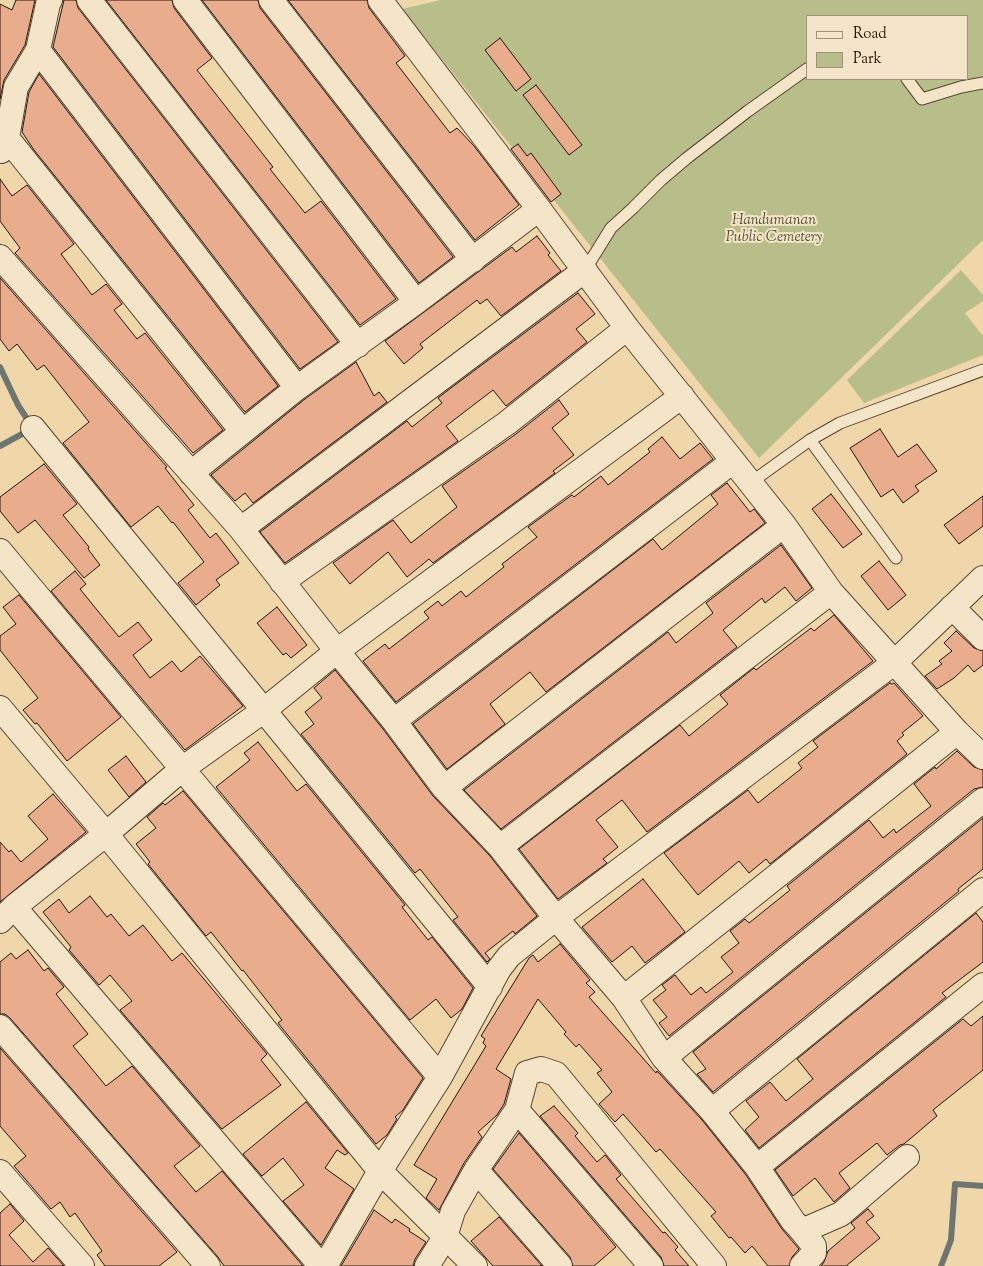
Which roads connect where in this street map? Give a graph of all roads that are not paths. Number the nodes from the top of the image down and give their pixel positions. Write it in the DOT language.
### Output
graph roads {
  1 [pos="50,0"];
  2 [pos="89,0"];
  3 [pos="185,0"];
  4 [pos="271,0"];
  5 [pos="380,0"];
  6 [pos="38,50"];
  7 [pos="806,70"];
  8 [pos="908,80"];
  9 [pos="983,82"];
  10 [pos="3,146"];
  11 [pos="539,209"];
  12 [pos="0,257"];
  13 [pos="472,260"];
  14 [pos="585,270"];
  15 [pos="416,302"];
  16 [pos="627,328"];
  17 [pos="358,345"];
  18 [pos="983,370"];
  19 [pos="297,388"];
  20 [pos="682,396"];
  21 [pos="34,428"];
  22 [pos="242,431"];
  23 [pos="810,440"];
  24 [pos="733,461"];
  25 [pos="191,473"];
  26 [pos="750,483"];
  27 [pos="784,525"];
  28 [pos="241,529"];
  29 [pos="0,551"];
  30 [pos="896,558"];
  31 [pos="983,578"];
  32 [pos="282,582"];
  33 [pos="831,592"];
  34 [pos="952,607"];
  35 [pos="983,638"];
  36 [pos="337,651"];
  37 [pos="895,662"];
  38 [pos="0,708"];
  39 [pos="263,711"];
  40 [pos="394,721"];
  41 [pos="957,732"];
  42 [pos="983,757"];
  43 [pos="182,769"];
  44 [pos="444,788"];
  45 [pos="983,800"];
  46 [pos="106,834"];
  47 [pos="500,847"];
  48 [pos="983,890"];
  49 [pos="7,914"];
  50 [pos="556,918"];
  51 [pos="983,985"];
  52 [pos="490,987"];
  53 [pos="624,998"];
  54 [pos="0,1027"];
  55 [pos="664,1058"];
  56 [pos="440,1077"];
  57 [pos="517,1110"];
  58 [pos="712,1111"];
  59 [pos="907,1157"];
  60 [pos="757,1167"];
  61 [pos="476,1170"];
  62 [pos="380,1171"];
  63 [pos="0,1172"];
  64 [pos="802,1231"];
  65 [pos="445,1237"];
  66 [pos="82,1266"];
  67 [pos="208,1266"];
  68 [pos="321,1266"];
  69 [pos="325,1266"];
  70 [pos="427,1266"];
  71 [pos="476,1266"];
  72 [pos="560,1266"];
  73 [pos="651,1266"];
  74 [pos="714,1266"];
  75 [pos="802,1266"];
  1 -- 6 [label="street"];
  2 -- 17 [label="street"];
  3 -- 15 [label="street"];
  4 -- 13 [label="street"];
  5 -- 11 [label="street"];
  6 -- 10 [label="street"];
  6 -- 19 [label="street"];
  7 -- 14 [label="lane"];
  8 -- 9 [label="lane"];
  10 -- 22 [label="street"];
  11 -- 13 [label="street"];
  11 -- 14 [label="street"];
  12 -- 25 [label="street"];
  13 -- 15 [label="street"];
  14 -- 16 [label="street"];
  14 -- 28 [label="street"];
  15 -- 17 [label="street"];
  16 -- 20 [label="street"];
  16 -- 32 [label="street"];
  17 -- 19 [label="street"];
  18 -- 23 [label="lane"];
  19 -- 22 [label="street"];
  20 -- 24 [label="street"];
  20 -- 36 [label="street"];
  21 -- 39 [label="street"];
  22 -- 25 [label="street"];
  23 -- 26 [label="lane"];
  23 -- 30 [label="lane"];
  24 -- 26 [label="street"];
  24 -- 40 [label="street"];
  25 -- 28 [label="street"];
  26 -- 27 [label="street"];
  27 -- 33 [label="street"];
  27 -- 44 [label="street"];
  28 -- 32 [label="street"];
  29 -- 43 [label="street"];
  31 -- 34 [label="street"];
  32 -- 36 [label="street"];
  33 -- 37 [label="street"];
  33 -- 47 [label="street"];
  34 -- 35 [label="street"];
  34 -- 37 [label="street"];
  36 -- 39 [label="street"];
  36 -- 40 [label="street"];
  37 -- 41 [label="street"];
  37 -- 50 [label="street"];
  38 -- 46 [label="street"];
  39 -- 43 [label="street"];
  39 -- 52 [label="street"];
  40 -- 44 [label="street"];
  41 -- 42 [label="street"];
  41 -- 53 [label="street"];
  43 -- 46 [label="street"];
  43 -- 56 [label="street"];
  44 -- 47 [label="street"];
  45 -- 55 [label="street"];
  46 -- 49 [label="street"];
  46 -- 62 [label="street"];
  47 -- 50 [label="street"];
  48 -- 58 [label="street"];
  49 -- 68 [label="street"];
  50 -- 52 [label="street"];
  50 -- 53 [label="street"];
  51 -- 60 [label="street"];
  52 -- 56 [label="street"];
  53 -- 55 [label="street"];
  54 -- 67 [label="street"];
  55 -- 58 [label="street"];
  56 -- 62 [label="street"];
  57 -- 61 [label="street"];
  57 -- 73 [label="street"];
  57 -- 74 [label="street"];
  58 -- 60 [label="street"];
  59 -- 64 [label="street"];
  60 -- 64 [label="street"];
  61 -- 65 [label="street"];
  61 -- 72 [label="street"];
  62 -- 65 [label="street"];
  62 -- 69 [label="street"];
  63 -- 66 [label="street"];
  64 -- 75 [label="street"];
  65 -- 70 [label="street"];
  65 -- 71 [label="street"];
}
